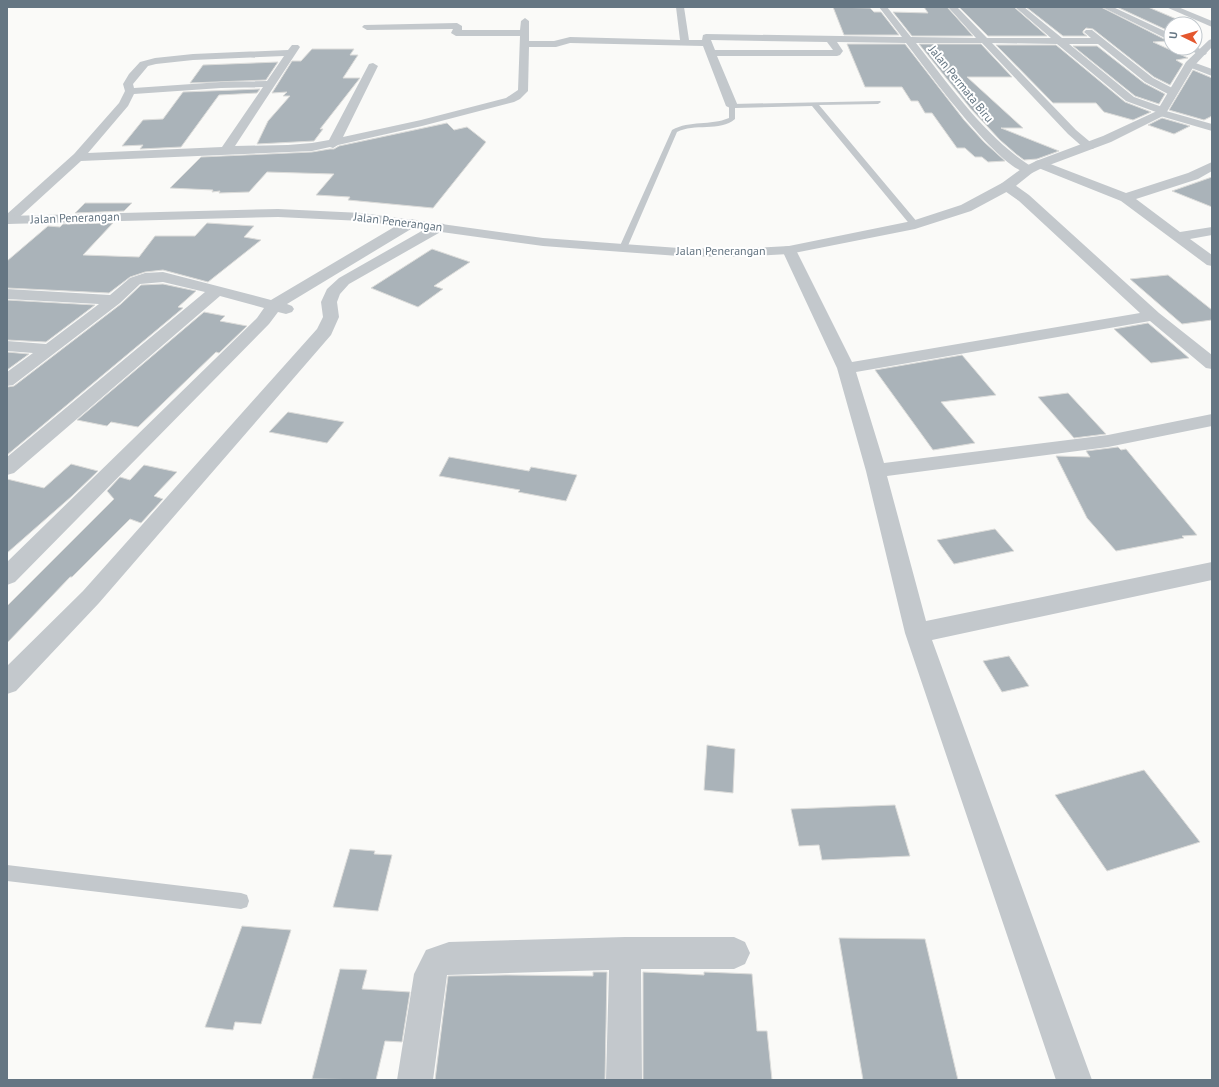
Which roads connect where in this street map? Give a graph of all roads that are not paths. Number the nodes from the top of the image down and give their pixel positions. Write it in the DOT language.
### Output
graph roads {
  1 [pos="680,7"];
  2 [pos="883,7"];
  3 [pos="952,7"];
  4 [pos="1019,7"];
  5 [pos="1106,7"];
  6 [pos="1170,7"];
  7 [pos="525,21"];
  8 [pos="1212,24"];
  9 [pos="367,27"];
  10 [pos="1089,32"];
  11 [pos="1163,34"];
  12 [pos="524,39"];
  13 [pos="830,39"];
  14 [pos="909,40"];
  15 [pos="984,41"];
  16 [pos="1059,41"];
  17 [pos="1101,41"];
  18 [pos="685,43"];
  19 [pos="707,43"];
  20 [pos="1205,48"];
  21 [pos="710,52"];
  22 [pos="1190,64"];
  23 [pos="373,66"];
  24 [pos="1212,73"];
  25 [pos="270,84"];
  26 [pos="130,91"];
  27 [pos="1172,92"];
  28 [pos="878,102"];
  29 [pos="815,105"];
  30 [pos="732,106"];
  31 [pos="1161,111"];
  32 [pos="1212,128"];
  33 [pos="333,144"];
  34 [pos="1089,146"];
  35 [pos="226,150"];
  36 [pos="78,157"];
  37 [pos="1212,166"];
  38 [pos="1034,167"];
  39 [pos="1008,186"];
  40 [pos="1126,198"];
  41 [pos="8,220"];
  42 [pos="425,225"];
  43 [pos="915,225"];
  44 [pos="1212,232"];
  45 [pos="1179,236"];
  46 [pos="623,248"];
  47 [pos="788,250"];
  48 [pos="1212,262"];
  49 [pos="216,291"];
  50 [pos="7,294"];
  51 [pos="114,300"];
  52 [pos="280,307"];
  53 [pos="1153,316"];
  54 [pos="7,346"];
  55 [pos="49,349"];
  56 [pos="1212,364"];
  57 [pos="846,368"];
  58 [pos="7,381"];
  59 [pos="1212,420"];
  60 [pos="7,468"];
  61 [pos="876,471"];
  62 [pos="1212,571"];
  63 [pos="7,576"];
  64 [pos="917,633"];
  65 [pos="7,683"];
  66 [pos="7,873"];
  67 [pos="241,901"];
  68 [pos="625,953"];
  69 [pos="734,953"];
  70 [pos="415,1080"];
  71 [pos="624,1080"];
  72 [pos="1074,1080"];
  1 -- 18 [label="street"];
  2 -- 14 [label="street, Jalan Permata Biru"];
  3 -- 15 [label="street"];
  4 -- 16 [label="street"];
  5 -- 11 [label="street"];
  6 -- 8 [label="street"];
  7 -- 12 [label="street"];
  9 -- 12 [label="street"];
  10 -- 17 [label="street"];
  12 -- 18 [label="street"];
  12 -- 33 [label="street"];
  13 -- 14 [label="street"];
  13 -- 19 [label="street"];
  13 -- 21 [label="street"];
  14 -- 15 [label="street"];
  14 -- 38 [label="street, Jalan Permata Biru"];
  15 -- 16 [label="street"];
  15 -- 34 [label="street"];
  16 -- 17 [label="street"];
  16 -- 31 [label="street"];
  17 -- 27 [label="street"];
  18 -- 19 [label="street"];
  19 -- 21 [label="street"];
  20 -- 22 [label="street"];
  21 -- 30 [label="street"];
  22 -- 24 [label="street"];
  22 -- 27 [label="street"];
  23 -- 33 [label="street"];
  25 -- 26 [label="street"];
  25 -- 26 [label="street"];
  25 -- 35 [label="street"];
  26 -- 36 [label="street"];
  27 -- 31 [label="street"];
  28 -- 29 [label="lane"];
  29 -- 30 [label="lane"];
  29 -- 43 [label="lane"];
  30 -- 46 [label="lane"];
  31 -- 32 [label="street"];
  31 -- 34 [label="street, Jalan Penerangan"];
  33 -- 35 [label="street"];
  34 -- 38 [label="street, Jalan Penerangan"];
  35 -- 36 [label="street"];
  36 -- 41 [label="street"];
  37 -- 40 [label="street"];
  38 -- 39 [label="street, Jalan Penerangan"];
  38 -- 40 [label="street, Jalan Permata Biru"];
  39 -- 43 [label="street, Jalan Penerangan"];
  39 -- 53 [label="street"];
  40 -- 45 [label="street, Jalan Permata Biru"];
  41 -- 42 [label="street, Jalan Penerangan"];
  42 -- 46 [label="street, Jalan Penerangan"];
  42 -- 52 [label="street"];
  42 -- 65 [label="street"];
  43 -- 47 [label="street, Jalan Penerangan"];
  44 -- 45 [label="street"];
  45 -- 48 [label="street, Jalan Permata Biru"];
  46 -- 47 [label="street, Jalan Penerangan"];
  47 -- 57 [label="street"];
  49 -- 51 [label="street"];
  49 -- 52 [label="street"];
  49 -- 60 [label="street"];
  50 -- 51 [label="street"];
  51 -- 55 [label="street"];
  52 -- 63 [label="street"];
  53 -- 56 [label="street"];
  53 -- 57 [label="street"];
  54 -- 55 [label="street"];
  55 -- 58 [label="street"];
  57 -- 61 [label="street"];
  59 -- 61 [label="street"];
  61 -- 64 [label="street"];
  62 -- 64 [label="street"];
  64 -- 72 [label="street"];
  66 -- 67 [label="lane"];
  68 -- 69 [label="street"];
  68 -- 70 [label="street"];
  68 -- 71 [label="street"];
}
